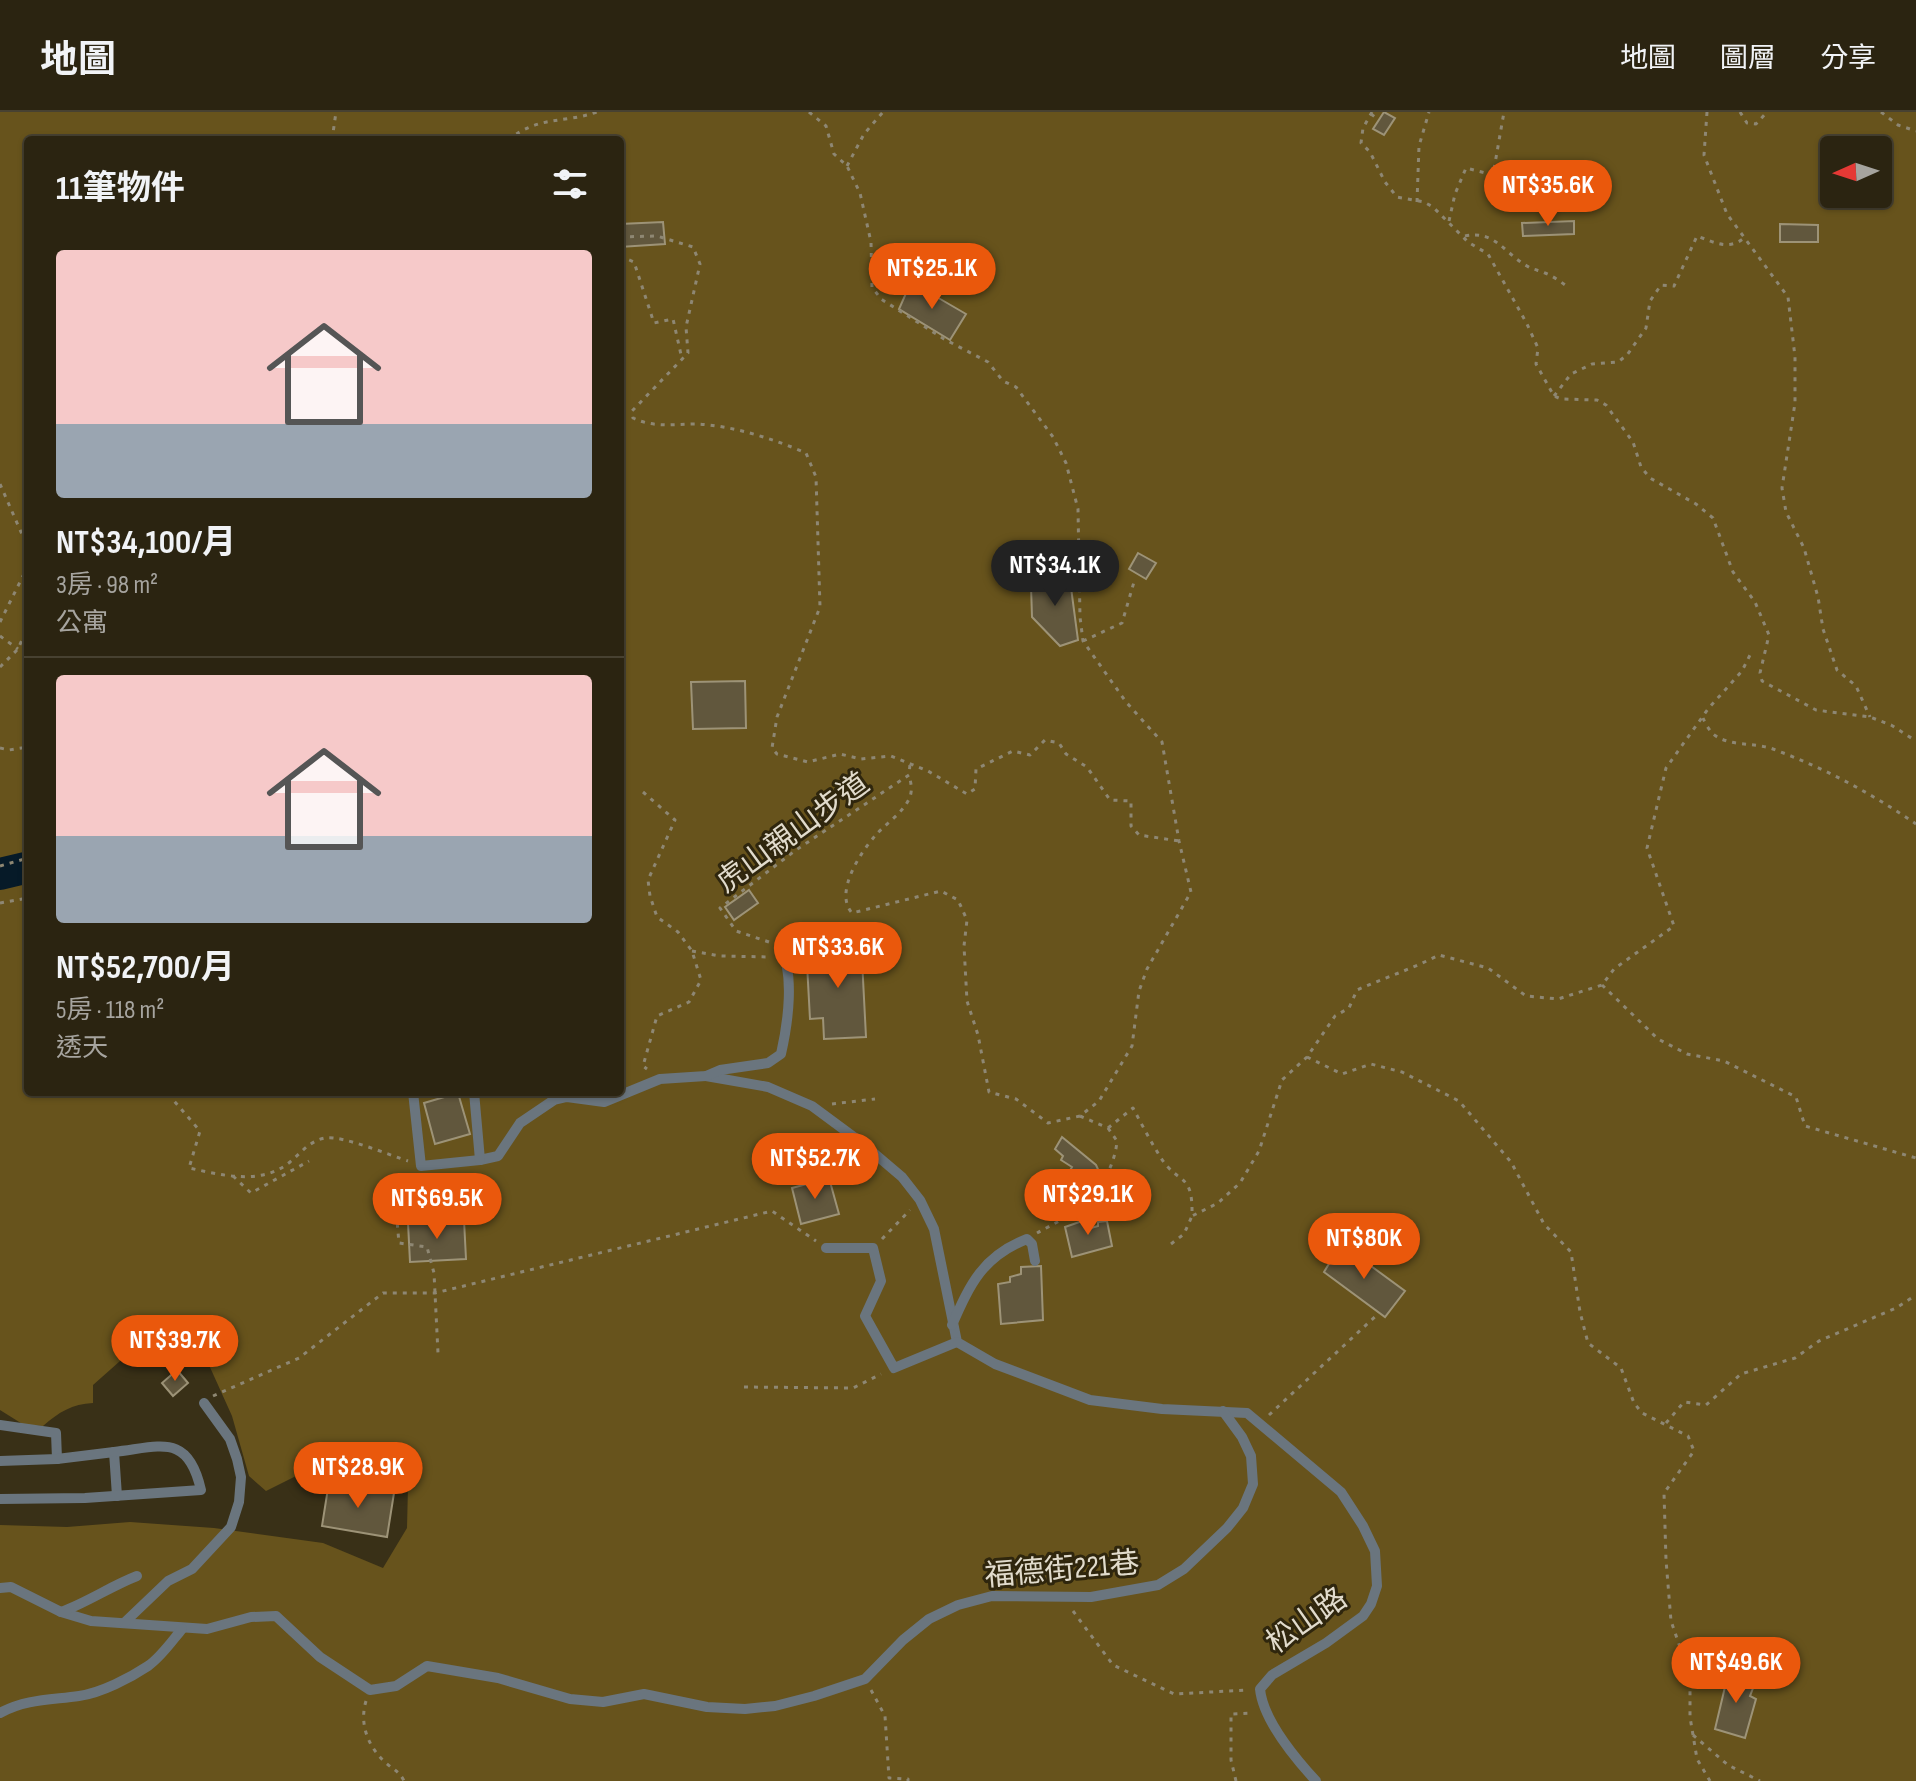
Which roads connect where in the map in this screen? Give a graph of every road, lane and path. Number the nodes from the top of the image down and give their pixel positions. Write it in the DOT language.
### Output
graph roads {
  1 [pos="336,112"];
  2 [pos="597,112"];
  3 [pos="809,112"];
  4 [pos="883,112"];
  5 [pos="1429,112"];
  6 [pos="1504,112"];
  7 [pos="1707,112"];
  8 [pos="1740,112"];
  9 [pos="1767,112"];
  10 [pos="1881,112"];
  11 [pos="1372,113"];
  12 [pos="1379,120"];
  13 [pos="1916,131"];
  14 [pos="333,136"];
  15 [pos="515,136"];
  16 [pos="847,166"];
  17 [pos="1493,175"];
  18 [pos="1594,196"];
  19 [pos="1417,202"];
  20 [pos="1449,221"];
  21 [pos="1465,236"];
  22 [pos="624,237"];
  23 [pos="1744,238"];
  24 [pos="624,258"];
  25 [pos="1568,287"];
  26 [pos="683,361"];
  27 [pos="1554,396"];
  28 [pos="0,484"];
  29 [pos="24,539"];
  30 [pos="24,574"];
  31 [pos="1134,582"];
  32 [pos="0,622"];
  33 [pos="24,635"];
  34 [pos="0,636"];
  35 [pos="1083,641"];
  36 [pos="18,649"];
  37 [pos="1752,651"];
  38 [pos="0,667"];
  39 [pos="1870,717"];
  40 [pos="1703,718"];
  41 [pos="1916,741"];
  42 [pos="0,748"];
  43 [pos="24,748"];
  44 [pos="910,763"];
  45 [pos="909,775"];
  46 [pos="643,792"];
  47 [pos="1916,824"];
  48 [pos="1179,841"];
  49 [pos="24,859"];
  50 [pos="0,866"];
  51 [pos="24,899"];
  52 [pos="0,903"];
  53 [pos="780,945"];
  54 [pos="692,951"];
  55 [pos="786,957"];
  56 [pos="1602,985"];
  57 [pos="1307,1057"];
  58 [pos="706,1076"];
  59 [pos="660,1079"];
  60 [pos="624,1094"];
  61 [pos="170,1096"];
  62 [pos="413,1096"];
  63 [pos="474,1096"];
  64 [pos="619,1096"];
  65 [pos="875,1099"];
  66 [pos="812,1106"];
  67 [pos="1080,1116"];
  68 [pos="1108,1128"];
  69 [pos="1916,1158"];
  70 [pos="480,1160"];
  71 [pos="309,1161"];
  72 [pos="421,1166"];
  73 [pos="233,1176"];
  74 [pos="920,1200"];
  75 [pos="1192,1216"];
  76 [pos="1027,1239"];
  77 [pos="1171,1244"];
  78 [pos="826,1248"];
  79 [pos="873,1248"];
  80 [pos="1035,1261"];
  81 [pos="435,1293"];
  82 [pos="1916,1295"];
  83 [pos="1379,1313"];
  84 [pos="952,1325"];
  85 [pos="957,1342"];
  86 [pos="438,1353"];
  87 [pos="894,1368"];
  88 [pos="744,1387"];
  89 [pos="204,1403"];
  90 [pos="1223,1411"];
  91 [pos="1260,1423"];
  92 [pos="1666,1423"];
  93 [pos="0,1425"];
  94 [pos="114,1452"];
  95 [pos="57,1459"];
  96 [pos="0,1461"];
  97 [pos="117,1496"];
  98 [pos="0,1499"];
  99 [pos="137,1576"];
  100 [pos="0,1588"];
  101 [pos="1064,1598"];
  102 [pos="61,1612"];
  103 [pos="124,1623"];
  104 [pos="182,1629"];
  105 [pos="865,1679"];
  106 [pos="1260,1689"];
  107 [pos="370,1690"];
  108 [pos="1264,1712"];
  109 [pos="0,1713"];
  110 [pos="1693,1735"];
  111 [pos="404,1781"];
  112 [pos="908,1781"];
  113 [pos="1236,1781"];
  114 [pos="1316,1781"];
  115 [pos="1710,1781"];
  116 [pos="1760,1781"];
  1 -- 14 [label="path"];
  2 -- 15 [label="path"];
  3 -- 16 [label="path"];
  4 -- 16 [label="path"];
  5 -- 19 [label="path"];
  6 -- 17 [label="path"];
  7 -- 23 [label="path"];
  8 -- 9 [label="path"];
  10 -- 13 [label="path"];
  11 -- 12 [label="path"];
  11 -- 19 [label="path"];
  16 -- 35 [label="path"];
  17 -- 18 [label="path"];
  17 -- 20 [label="path"];
  19 -- 20 [label="path"];
  20 -- 21 [label="path"];
  21 -- 25 [label="path"];
  21 -- 27 [label="path"];
  22 -- 26 [label="path"];
  23 -- 27 [label="path"];
  23 -- 39 [label="path"];
  24 -- 26 [label="path"];
  26 -- 44 [label="path, 虎山親山步道"];
  27 -- 39 [label="path"];
  28 -- 29 [label="path"];
  30 -- 32 [label="path"];
  31 -- 35 [label="path"];
  33 -- 36 [label="path"];
  34 -- 36 [label="path"];
  35 -- 48 [label="path"];
  36 -- 38 [label="path"];
  37 -- 40 [label="path"];
  39 -- 41 [label="path"];
  40 -- 47 [label="path"];
  40 -- 56 [label="path"];
  42 -- 43 [label="path"];
  44 -- 45 [label="path, 虎山親山步道"];
  44 -- 48 [label="path"];
  45 -- 53 [label="path, 虎山親山步道"];
  45 -- 67 [label="path, 虎山親山步道"];
  46 -- 54 [label="path"];
  48 -- 67 [label="path"];
  49 -- 50 [label="path"];
  51 -- 52 [label="path"];
  53 -- 55 [label="lane"];
  54 -- 55 [label="path"];
  54 -- 59 [label="path"];
  55 -- 58 [label="lane"];
  56 -- 57 [label="path"];
  56 -- 69 [label="path"];
  57 -- 75 [label="path"];
  57 -- 92 [label="path"];
  58 -- 59 [label="lane"];
  58 -- 66 [label="lane"];
  59 -- 60 [label="lane"];
  61 -- 73 [label="path"];
  62 -- 72 [label="lane"];
  63 -- 70 [label="lane"];
  64 -- 70 [label="lane"];
  65 -- 66 [label="path"];
  66 -- 74 [label="lane"];
  67 -- 68 [label="path"];
  68 -- 75 [label="path"];
  68 -- 76 [label="path"];
  70 -- 72 [label="lane"];
  71 -- 73 [label="path"];
  72 -- 73 [label="path"];
  72 -- 81 [label="path"];
  74 -- 79 [label="path"];
  74 -- 84 [label="lane"];
  75 -- 77 [label="path"];
  76 -- 80 [label="lane"];
  76 -- 84 [label="lane"];
  78 -- 79 [label="lane"];
  78 -- 81 [label="path"];
  79 -- 87 [label="lane"];
  81 -- 86 [label="path"];
  81 -- 89 [label="path"];
  82 -- 92 [label="path"];
  83 -- 91 [label="path"];
  84 -- 85 [label="lane"];
  85 -- 87 [label="lane"];
  85 -- 90 [label="lane"];
  87 -- 88 [label="path"];
  89 -- 103 [label="lane"];
  90 -- 91 [label="lane, 松山路"];
  90 -- 101 [label="lane, 福德街221巷"];
  91 -- 106 [label="lane, 松山路"];
  92 -- 110 [label="path"];
  93 -- 95 [label="lane"];
  94 -- 95 [label="lane"];
  94 -- 97 [label="lane"];
  94 -- 97 [label="lane"];
  95 -- 96 [label="lane"];
  97 -- 98 [label="lane"];
  99 -- 102 [label="lane"];
  100 -- 102 [label="lane"];
  101 -- 105 [label="lane, 福德街221巷"];
  101 -- 106 [label="path"];
  102 -- 103 [label="lane"];
  103 -- 104 [label="lane"];
  104 -- 107 [label="lane"];
  104 -- 109 [label="lane"];
  105 -- 107 [label="lane, 福德街221巷"];
  105 -- 112 [label="path"];
  106 -- 108 [label="lane, 松山路"];
  107 -- 111 [label="path"];
  108 -- 113 [label="path"];
  108 -- 114 [label="lane, 松山路"];
  110 -- 115 [label="path"];
  110 -- 116 [label="path"];
}
